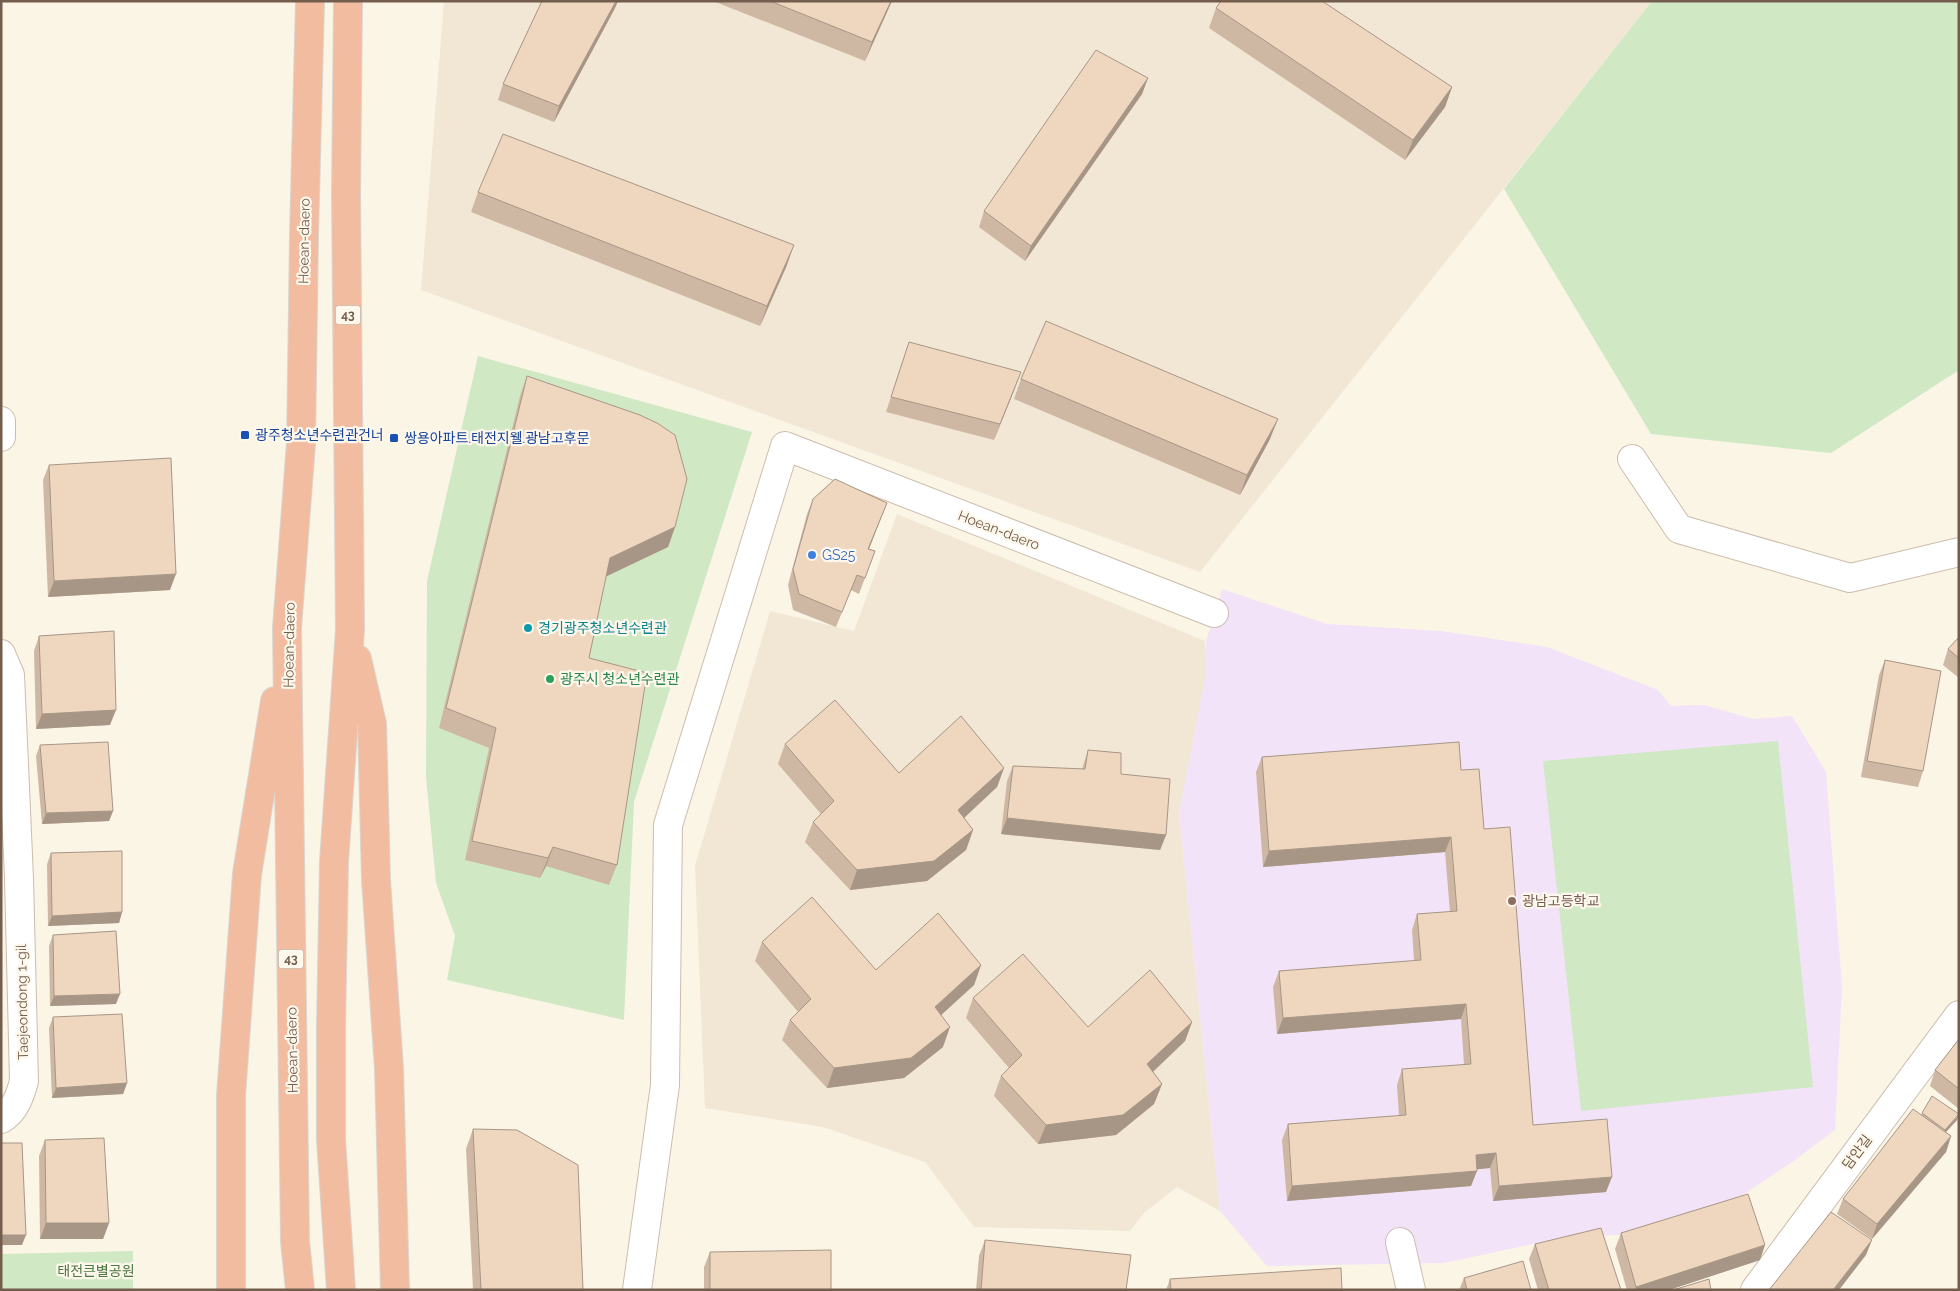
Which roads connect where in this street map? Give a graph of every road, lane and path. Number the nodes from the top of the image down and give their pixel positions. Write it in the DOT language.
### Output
graph roads {
  1 [pos="310,1"];
  2 [pos="349,6"];
  3 [pos="1,421"];
  4 [pos="1,437"];
  5 [pos="1632,458"];
  6 [pos="1959,552"];
  7 [pos="1214,613"];
  8 [pos="287,628"];
  9 [pos="350,629"];
  10 [pos="1,654"];
  11 [pos="10,878"];
  12 [pos="1959,1015"];
  13 [pos="1,1119"];
  14 [pos="1400,1242"];
  15 [pos="231,1290"];
  16 [pos="300,1290"];
  17 [pos="341,1290"];
  18 [pos="395,1290"];
  19 [pos="637,1290"];
  20 [pos="1411,1290"];
  21 [pos="1755,1290"];
  1 -- 8 [label="highway, Hoean-daero / 43"];
  2 -- 9 [label="highway, 43"];
  3 -- 4 [label="street"];
  5 -- 6 [label="street"];
  7 -- 19 [label="street, Hoean-daero"];
  8 -- 15 [label="highway"];
  8 -- 16 [label="highway, Hoean-daero / 43"];
  9 -- 17 [label="highway, 43"];
  9 -- 18 [label="highway"];
  10 -- 11 [label="street, Taejeondong 1-gil"];
  11 -- 13 [label="street, Taejeondong 1-gil"];
  12 -- 21 [label="street, 담안길"];
  14 -- 20 [label="street"];
}
